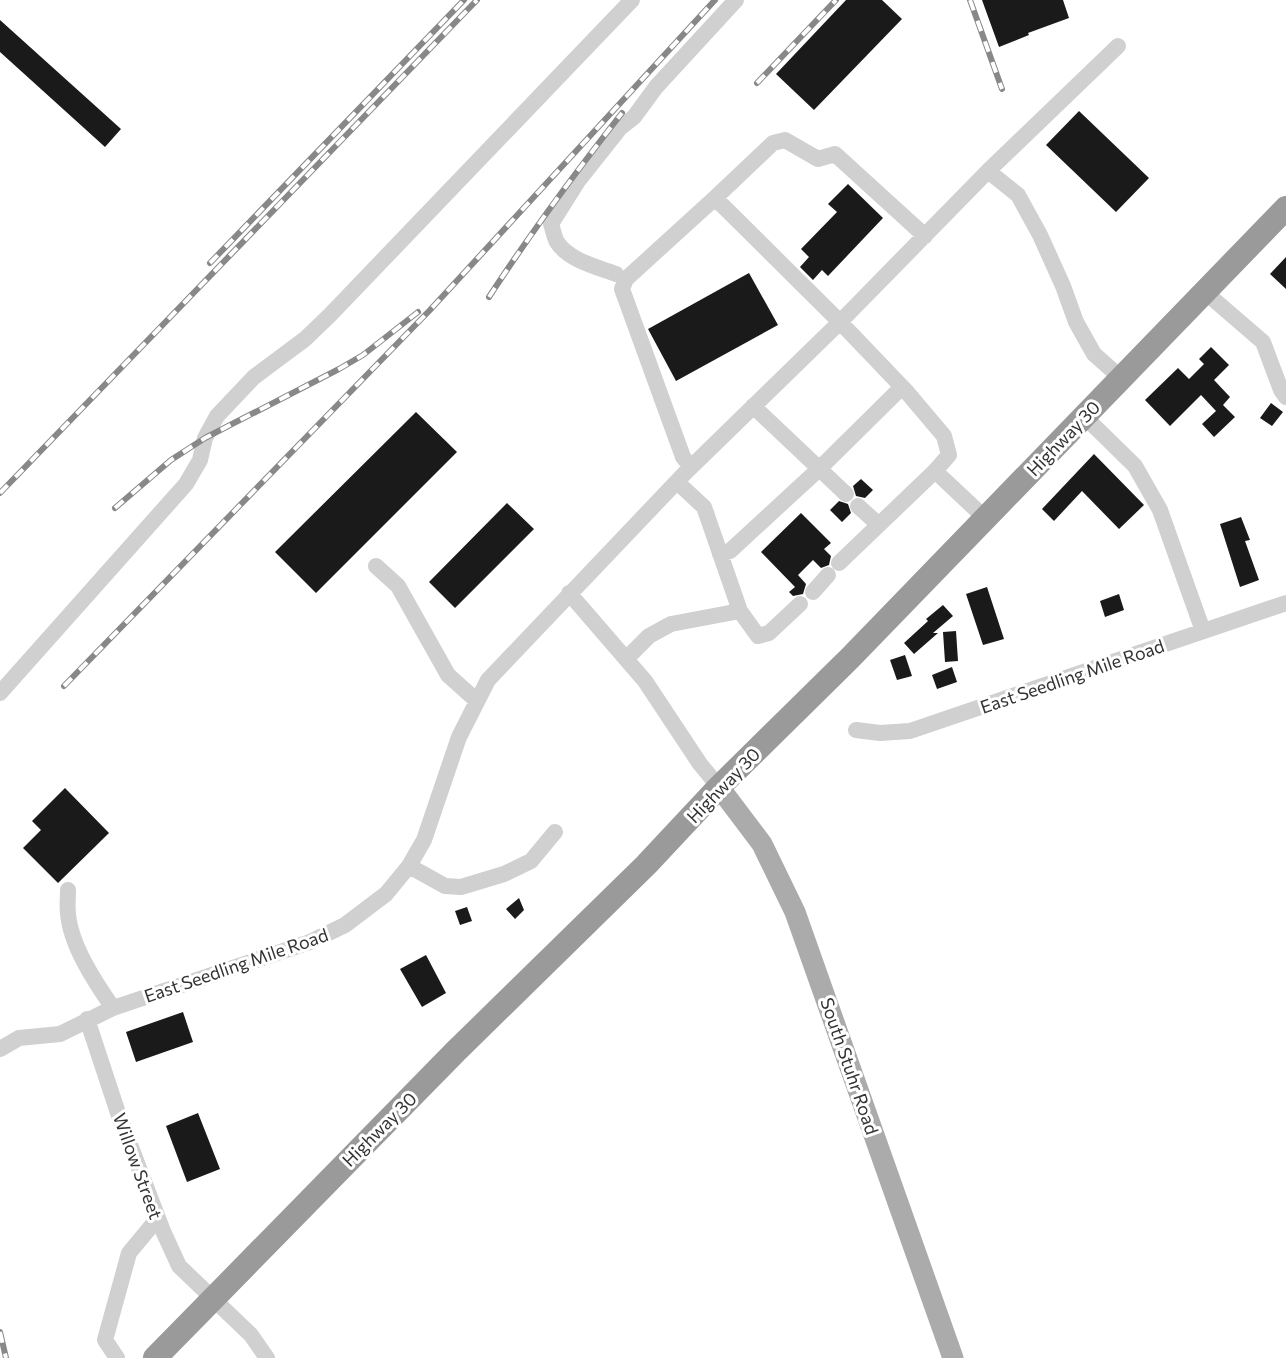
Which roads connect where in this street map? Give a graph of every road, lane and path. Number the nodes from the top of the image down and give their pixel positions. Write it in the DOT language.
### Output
graph roads {
  1 [pos="632,0"];
  2 [pos="736,0"];
  3 [pos="1118,46"];
  4 [pos="988,171"];
  5 [pos="716,198"];
  6 [pos="1286,208"];
  7 [pos="925,236"];
  8 [pos="616,274"];
  9 [pos="1205,292"];
  10 [pos="840,322"];
  11 [pos="1121,378"];
  12 [pos="902,387"];
  13 [pos="1286,397"];
  14 [pos="753,406"];
  15 [pos="1084,416"];
  16 [pos="691,467"];
  17 [pos="819,469"];
  18 [pos="936,471"];
  19 [pos="677,482"];
  20 [pos="985,518"];
  21 [pos="879,525"];
  22 [pos="720,554"];
  23 [pos="376,566"];
  24 [pos="569,592"];
  25 [pos="813,592"];
  26 [pos="1286,603"];
  27 [pos="800,604"];
  28 [pos="740,611"];
  29 [pos="1203,632"];
  30 [pos="627,658"];
  31 [pos="0,694"];
  32 [pos="477,701"];
  33 [pos="856,730"];
  34 [pos="719,787"];
  35 [pos="555,832"];
  36 [pos="410,866"];
  37 [pos="68,890"];
  38 [pos="113,1008"];
  39 [pos="87,1019"];
  40 [pos="0,1049"];
  41 [pos="158,1218"];
  42 [pos="212,1299"];
  43 [pos="117,1358"];
  44 [pos="155,1358"];
  45 [pos="267,1358"];
  46 [pos="953,1358"];
  1 -- 31 [label="street"];
  2 -- 8 [label="street"];
  3 -- 4 [label="street, East Seedling Mile Road"];
  4 -- 7 [label="street, East Seedling Mile Road"];
  4 -- 11 [label="street"];
  5 -- 7 [label="street"];
  5 -- 10 [label="street"];
  5 -- 16 [label="street"];
  6 -- 9 [label="highway, Highway 30"];
  7 -- 10 [label="street, East Seedling Mile Road"];
  9 -- 11 [label="highway, Highway 30"];
  9 -- 13 [label="street"];
  10 -- 12 [label="street"];
  10 -- 14 [label="street, East Seedling Mile Road"];
  11 -- 15 [label="highway, Highway 30"];
  12 -- 17 [label="street"];
  12 -- 18 [label="street"];
  14 -- 16 [label="street, East Seedling Mile Road"];
  14 -- 17 [label="street"];
  15 -- 20 [label="highway, Highway 30"];
  15 -- 29 [label="street"];
  16 -- 19 [label="street, East Seedling Mile Road"];
  17 -- 21 [label="street"];
  17 -- 22 [label="street"];
  18 -- 20 [label="street"];
  18 -- 21 [label="street"];
  19 -- 22 [label="street"];
  19 -- 24 [label="street, East Seedling Mile Road"];
  20 -- 34 [label="highway, Highway 30"];
  21 -- 25 [label="street"];
  22 -- 28 [label="street"];
  23 -- 32 [label="street"];
  24 -- 30 [label="street"];
  24 -- 32 [label="street, East Seedling Mile Road"];
  26 -- 29 [label="street, East Seedling Mile Road"];
  27 -- 28 [label="street"];
  28 -- 30 [label="street"];
  29 -- 33 [label="street, East Seedling Mile Road"];
  30 -- 34 [label="street"];
  32 -- 36 [label="street, East Seedling Mile Road"];
  34 -- 42 [label="highway, Highway 30"];
  34 -- 46 [label="main road, South Stuhr Road"];
  35 -- 36 [label="street"];
  36 -- 38 [label="street, East Seedling Mile Road"];
  37 -- 38 [label="street"];
  38 -- 39 [label="street, East Seedling Mile Road"];
  39 -- 40 [label="street, East Seedling Mile Road"];
  39 -- 41 [label="street, Willow Street"];
  41 -- 42 [label="street, Willow Street"];
  41 -- 43 [label="street"];
  42 -- 44 [label="highway, Highway 30"];
  42 -- 45 [label="street, Willow Street"];
}
